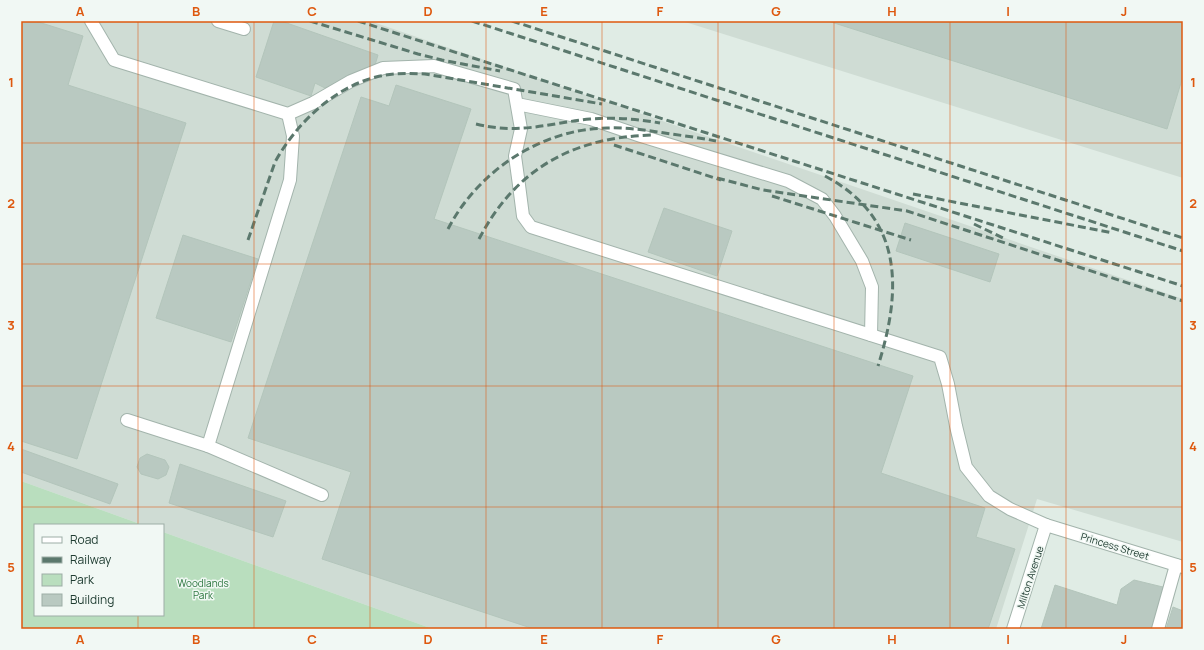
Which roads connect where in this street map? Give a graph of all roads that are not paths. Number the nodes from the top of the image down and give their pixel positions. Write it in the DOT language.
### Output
graph roads {
  1 [pos="91,21"];
  2 [pos="218,21"];
  3 [pos="244,29"];
  4 [pos="516,104"];
  5 [pos="288,114"];
  6 [pos="871,335"];
  7 [pos="127,420"];
  8 [pos="208,446"];
  9 [pos="322,495"];
  10 [pos="1046,525"];
  11 [pos="1180,566"];
  12 [pos="1013,629"];
  13 [pos="1158,629"];
  1 -- 5 [label="street"];
  2 -- 3 [label="street"];
  4 -- 5 [label="street"];
  4 -- 6 [label="street"];
  4 -- 6 [label="street"];
  5 -- 8 [label="street"];
  6 -- 10 [label="street, Princess Street"];
  7 -- 8 [label="street"];
  8 -- 9 [label="street"];
  10 -- 11 [label="street, Princess Street"];
  10 -- 12 [label="street, Milton Avenue"];
  11 -- 13 [label="street"];
}
